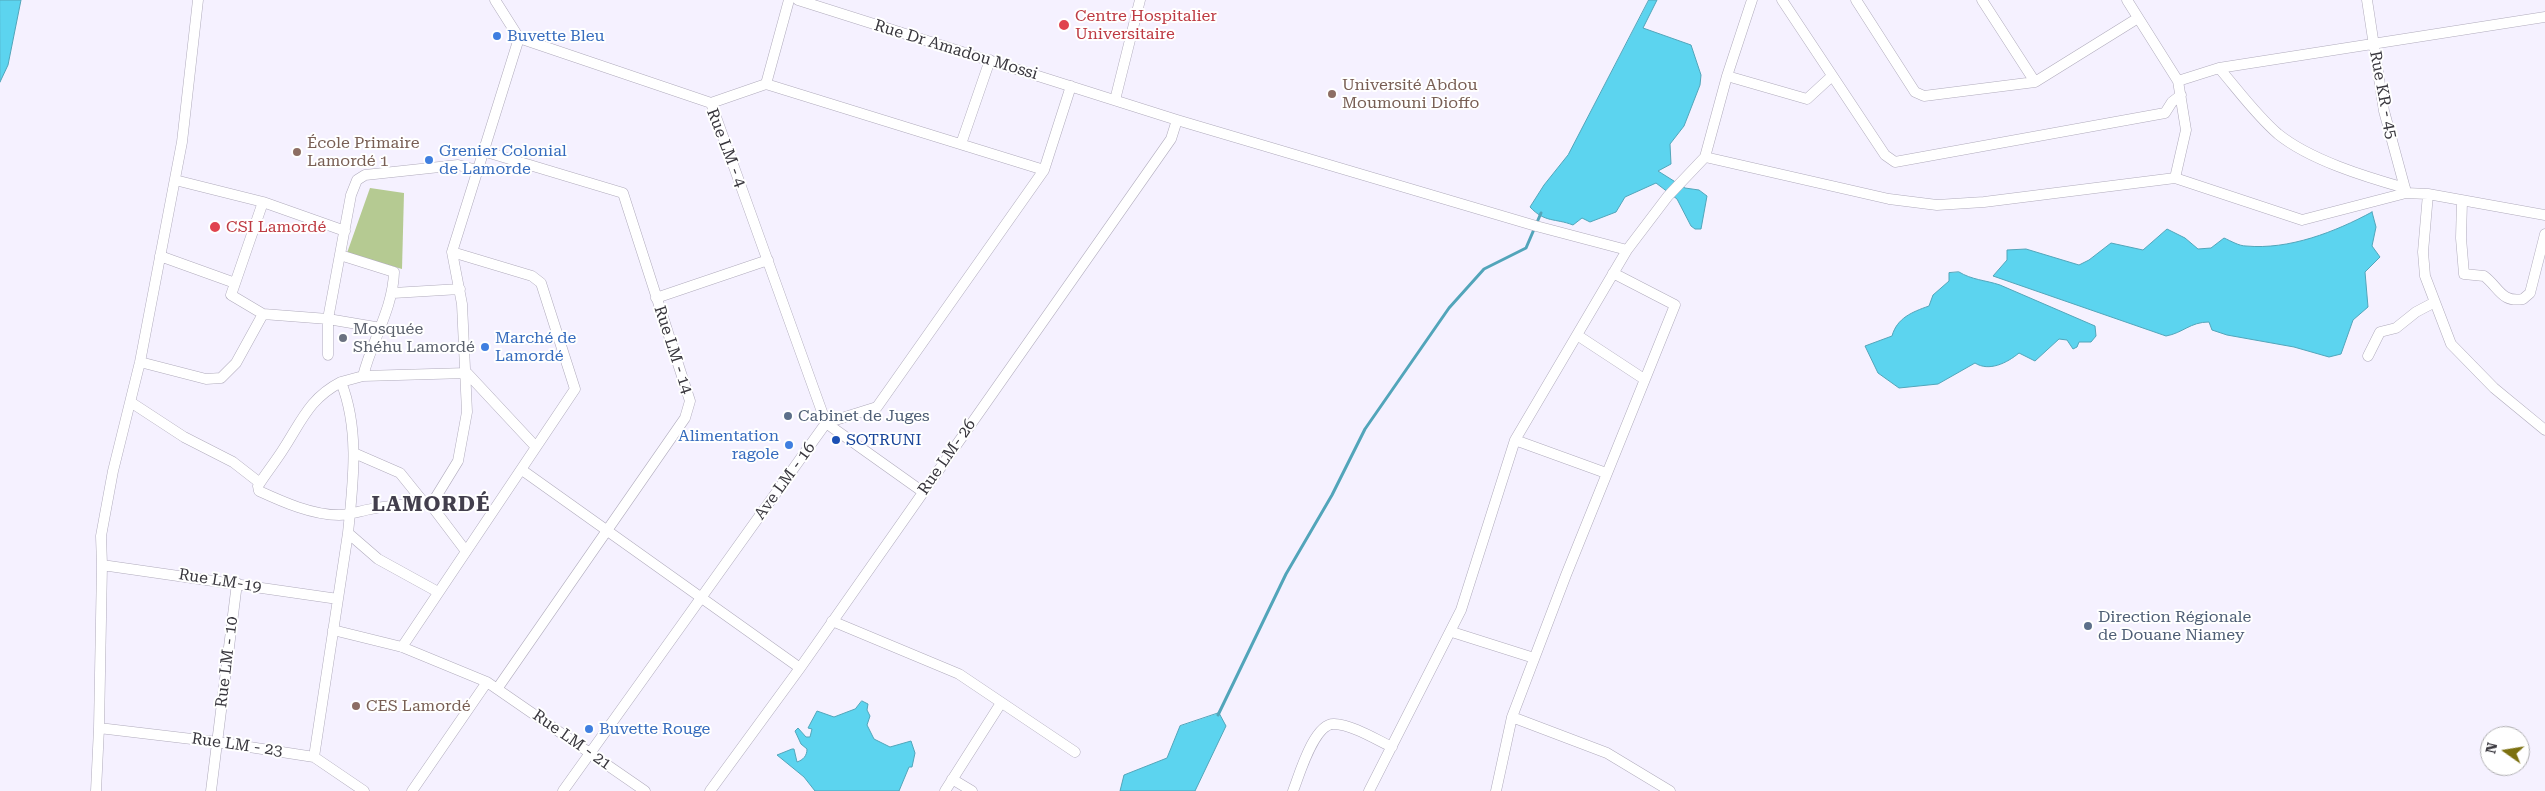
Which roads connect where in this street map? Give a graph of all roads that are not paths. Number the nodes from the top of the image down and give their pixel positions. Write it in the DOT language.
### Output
graph roads {
  1 [pos="198,0"];
  2 [pos="495,0"];
  3 [pos="789,0"];
  4 [pos="798,0"];
  5 [pos="1140,0"];
  6 [pos="1752,0"];
  7 [pos="1782,0"];
  8 [pos="1856,0"];
  9 [pos="1982,0"];
  10 [pos="2127,0"];
  11 [pos="2367,0"];
  12 [pos="2545,17"];
  13 [pos="2138,18"];
  14 [pos="519,38"];
  15 [pos="2373,44"];
  16 [pos="990,60"];
  17 [pos="2219,68"];
  18 [pos="1727,76"];
  19 [pos="1832,76"];
  20 [pos="2178,81"];
  21 [pos="2034,82"];
  22 [pos="766,84"];
  23 [pos="1071,86"];
  24 [pos="2181,95"];
  25 [pos="1115,100"];
  26 [pos="711,103"];
  27 [pos="1177,120"];
  28 [pos="961,144"];
  29 [pos="483,151"];
  30 [pos="1705,157"];
  31 [pos="477,170"];
  32 [pos="1044,170"];
  33 [pos="2175,178"];
  34 [pos="175,180"];
  35 [pos="2406,190"];
  36 [pos="2428,194"];
  37 [pos="2462,201"];
  38 [pos="263,202"];
  39 [pos="2545,215"];
  40 [pos="345,231"];
  41 [pos="2545,234"];
  42 [pos="1627,250"];
  43 [pos="452,252"];
  44 [pos="340,255"];
  45 [pos="160,256"];
  46 [pos="768,260"];
  47 [pos="1613,273"];
  48 [pos="235,283"];
  49 [pos="460,289"];
  50 [pos="393,293"];
  51 [pos="656,298"];
  52 [pos="2435,302"];
  53 [pos="263,314"];
  54 [pos="328,319"];
  55 [pos="381,328"];
  56 [pos="1577,335"];
  57 [pos="328,355"];
  58 [pos="2368,356"];
  59 [pos="140,362"];
  60 [pos="467,373"];
  61 [pos="363,376"];
  62 [pos="1644,379"];
  63 [pos="342,382"];
  64 [pos="132,403"];
  65 [pos="826,424"];
  66 [pos="2545,430"];
  67 [pos="1515,440"];
  68 [pos="536,447"];
  69 [pos="354,453"];
  70 [pos="522,470"];
  71 [pos="1606,473"];
  72 [pos="260,483"];
  73 [pos="923,492"];
  74 [pos="428,504"];
  75 [pos="350,513"];
  76 [pos="608,530"];
  77 [pos="348,533"];
  78 [pos="465,550"];
  79 [pos="102,565"];
  80 [pos="237,583"];
  81 [pos="438,592"];
  82 [pos="702,596"];
  83 [pos="338,599"];
  84 [pos="832,621"];
  85 [pos="333,630"];
  86 [pos="1452,632"];
  87 [pos="402,647"];
  88 [pos="1534,658"];
  89 [pos="800,668"];
  90 [pos="487,682"];
  91 [pos="497,689"];
  92 [pos="1002,703"];
  93 [pos="1512,717"];
  94 [pos="99,728"];
  95 [pos="217,742"];
  96 [pos="1392,747"];
  97 [pos="591,752"];
  98 [pos="1075,752"];
  99 [pos="314,757"];
  100 [pos="952,779"];
  101 [pos="96,791"];
  102 [pos="210,791"];
  103 [pos="364,791"];
  104 [pos="412,791"];
  105 [pos="563,791"];
  106 [pos="645,791"];
  107 [pos="710,791"];
  108 [pos="945,791"];
  109 [pos="972,791"];
  110 [pos="1293,791"];
  111 [pos="1369,791"];
  112 [pos="1496,791"];
  113 [pos="1670,791"];
  1 -- 34 [label="street"];
  2 -- 14 [label="street"];
  3 -- 22 [label="street"];
  4 -- 16 [label="street, Rue Dr Amadou Mossi"];
  5 -- 25 [label="street"];
  6 -- 18 [label="street"];
  7 -- 19 [label="street"];
  8 -- 21 [label="street"];
  9 -- 21 [label="street"];
  10 -- 13 [label="street"];
  11 -- 15 [label="street, Rue KR - 45"];
  12 -- 15 [label="street"];
  13 -- 20 [label="street"];
  13 -- 21 [label="street"];
  14 -- 26 [label="street, Rue LM - 4"];
  14 -- 29 [label="street"];
  15 -- 17 [label="street"];
  15 -- 35 [label="street, Rue KR - 45"];
  16 -- 23 [label="street, Rue Dr Amadou Mossi"];
  16 -- 28 [label="street"];
  17 -- 20 [label="street"];
  17 -- 35 [label="street"];
  18 -- 19 [label="street"];
  18 -- 30 [label="street"];
  19 -- 24 [label="street"];
  20 -- 24 [label="street"];
  22 -- 26 [label="street"];
  22 -- 28 [label="street"];
  23 -- 25 [label="street, Rue Dr Amadou Mossi"];
  23 -- 32 [label="street"];
  24 -- 33 [label="street"];
  25 -- 27 [label="street, Rue Dr Amadou Mossi"];
  26 -- 46 [label="street, Rue LM - 4"];
  27 -- 42 [label="street, Rue Dr Amadou Mossi"];
  27 -- 73 [label="street, Rue LM- 26"];
  28 -- 32 [label="street"];
  29 -- 31 [label="street"];
  29 -- 51 [label="street, Rue LM - 14"];
  30 -- 33 [label="street"];
  30 -- 42 [label="street"];
  31 -- 40 [label="street"];
  31 -- 43 [label="street"];
  32 -- 65 [label="street"];
  33 -- 35 [label="street"];
  34 -- 38 [label="street"];
  34 -- 45 [label="street"];
  35 -- 36 [label="street"];
  36 -- 37 [label="street"];
  36 -- 52 [label="street"];
  37 -- 39 [label="street"];
  37 -- 41 [label="street"];
  38 -- 40 [label="street"];
  38 -- 48 [label="street"];
  40 -- 44 [label="street"];
  42 -- 47 [label="street"];
  43 -- 49 [label="street"];
  43 -- 68 [label="street"];
  44 -- 50 [label="street"];
  44 -- 54 [label="street"];
  45 -- 48 [label="street"];
  45 -- 59 [label="street"];
  46 -- 51 [label="street"];
  46 -- 65 [label="street, Rue LM - 4"];
  47 -- 56 [label="street"];
  47 -- 62 [label="street"];
  48 -- 53 [label="street"];
  49 -- 50 [label="street"];
  49 -- 60 [label="street"];
  50 -- 55 [label="street"];
  51 -- 76 [label="street, Rue LM - 14"];
  52 -- 58 [label="street"];
  52 -- 66 [label="street"];
  53 -- 54 [label="street"];
  53 -- 59 [label="street"];
  54 -- 55 [label="street"];
  54 -- 57 [label="street"];
  55 -- 61 [label="street"];
  56 -- 62 [label="street"];
  56 -- 67 [label="street"];
  59 -- 64 [label="street"];
  60 -- 61 [label="street"];
  60 -- 68 [label="street"];
  60 -- 74 [label="street"];
  61 -- 63 [label="street"];
  62 -- 71 [label="street"];
  63 -- 69 [label="street"];
  63 -- 72 [label="street"];
  64 -- 72 [label="street"];
  64 -- 79 [label="street"];
  65 -- 73 [label="street"];
  65 -- 82 [label="street, Ave LM - 16"];
  67 -- 71 [label="street"];
  67 -- 86 [label="street"];
  68 -- 70 [label="street"];
  69 -- 74 [label="street"];
  69 -- 75 [label="street"];
  70 -- 76 [label="street"];
  70 -- 78 [label="street"];
  71 -- 88 [label="street"];
  72 -- 75 [label="street"];
  73 -- 84 [label="street, Rue LM- 26"];
  74 -- 75 [label="street"];
  74 -- 78 [label="street"];
  75 -- 77 [label="street"];
  76 -- 82 [label="street"];
  76 -- 91 [label="street, Rue LM - 14"];
  77 -- 81 [label="street"];
  77 -- 83 [label="street"];
  78 -- 81 [label="street"];
  79 -- 80 [label="street, Rue LM-19"];
  79 -- 94 [label="street"];
  80 -- 83 [label="street, Rue LM-19"];
  80 -- 95 [label="street, Rue LM - 10"];
  81 -- 87 [label="street"];
  82 -- 89 [label="street"];
  82 -- 97 [label="street, Ave LM - 16"];
  83 -- 85 [label="street"];
  84 -- 89 [label="street, Rue LM- 26"];
  84 -- 92 [label="street"];
  85 -- 87 [label="street, Rue LM - 21"];
  85 -- 99 [label="street"];
  86 -- 88 [label="street"];
  86 -- 96 [label="street"];
  87 -- 90 [label="street, Rue LM - 21"];
  88 -- 93 [label="street"];
  89 -- 107 [label="street, Rue LM- 26"];
  90 -- 91 [label="street, Rue LM - 21"];
  90 -- 104 [label="street"];
  91 -- 97 [label="street, Rue LM - 21"];
  92 -- 98 [label="street"];
  92 -- 100 [label="street"];
  93 -- 112 [label="street"];
  93 -- 113 [label="street"];
  94 -- 95 [label="street, Rue LM - 23"];
  94 -- 101 [label="street"];
  95 -- 99 [label="street, Rue LM - 23"];
  95 -- 102 [label="street, Rue LM - 10"];
  96 -- 110 [label="street"];
  96 -- 111 [label="street"];
  97 -- 105 [label="street, Ave LM - 16"];
  97 -- 106 [label="street, Rue LM - 21"];
  99 -- 103 [label="street, Rue LM - 23"];
  100 -- 108 [label="street"];
  100 -- 109 [label="street"];
}
